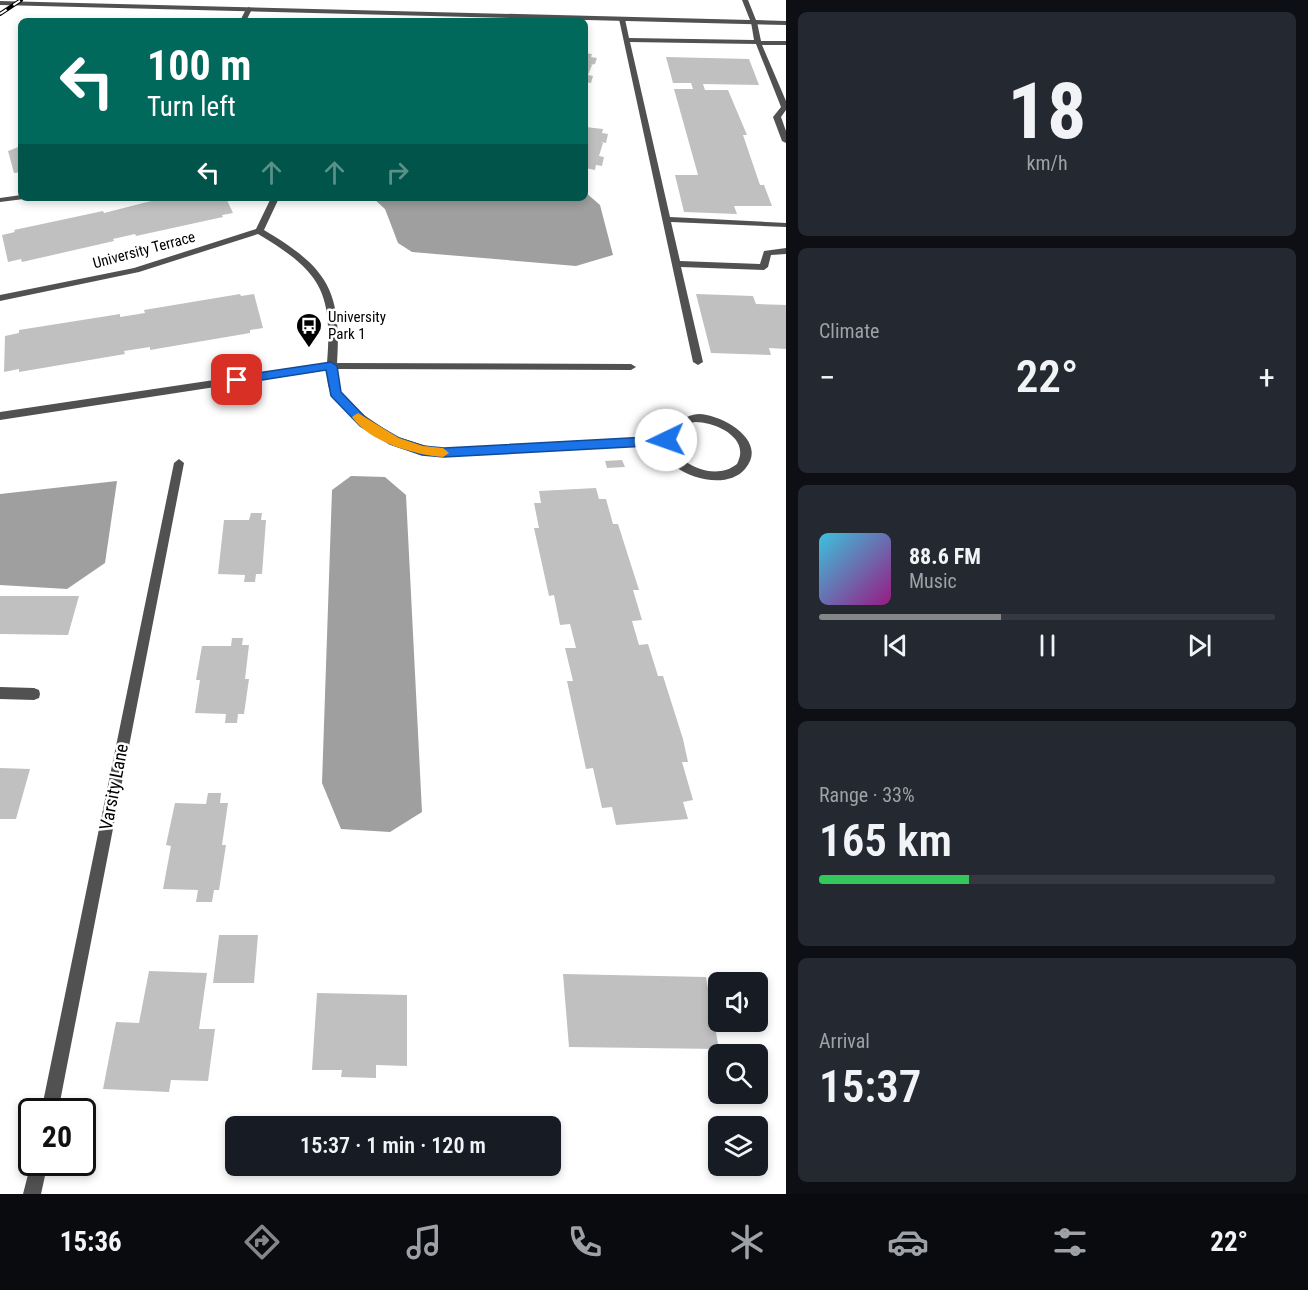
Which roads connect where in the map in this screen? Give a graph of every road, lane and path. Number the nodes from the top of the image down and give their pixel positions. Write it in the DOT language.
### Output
graph roads {
  1 [pos="745,0"];
  2 [pos="5,2"];
  3 [pos="60,2"];
  4 [pos="249,9"];
  5 [pos="244,18"];
  6 [pos="585,18"];
  7 [pos="588,18"];
  8 [pos="622,19"];
  9 [pos="754,22"];
  10 [pos="786,23"];
  11 [pos="627,40"];
  12 [pos="758,42"];
  13 [pos="786,43"];
  14 [pos="786,141"];
  15 [pos="18,197"];
  16 [pos="0,200"];
  17 [pos="274,201"];
  18 [pos="667,219"];
  19 [pos="786,225"];
  20 [pos="259,231"];
  21 [pos="786,251"];
  22 [pos="676,264"];
  23 [pos="0,297"];
  24 [pos="698,362"];
  25 [pos="331,366"];
  26 [pos="631,368"];
  27 [pos="0,416"];
  28 [pos="666,440"];
  29 [pos="179,464"];
  30 [pos="0,693"];
  31 [pos="34,694"];
  32 [pos="52,1098"];
  33 [pos="36,1176"];
  34 [pos="32,1194"];
  1 -- 9 [label="street"];
  2 -- 3 [label="street"];
  3 -- 4 [label="street"];
  4 -- 5 [label="street"];
  4 -- 6 [label="street"];
  7 -- 8 [label="street"];
  8 -- 9 [label="street"];
  8 -- 11 [label="street"];
  9 -- 10 [label="street"];
  9 -- 12 [label="street"];
  11 -- 12 [label="street"];
  11 -- 18 [label="street"];
  12 -- 13 [label="street"];
  12 -- 14 [label="street"];
  15 -- 16 [label="street"];
  17 -- 20 [label="street"];
  18 -- 19 [label="street"];
  18 -- 22 [label="street"];
  20 -- 23 [label="street, University Terrace"];
  20 -- 25 [label="street"];
  21 -- 22 [label="street"];
  22 -- 24 [label="street"];
  25 -- 26 [label="street"];
  25 -- 27 [label="street"];
  25 -- 28 [label="street"];
  28 -- 28 [label="street"];
  29 -- 32 [label="street, Varsity Lane"];
  30 -- 31 [label="street"];
  33 -- 34 [label="street"];
}
